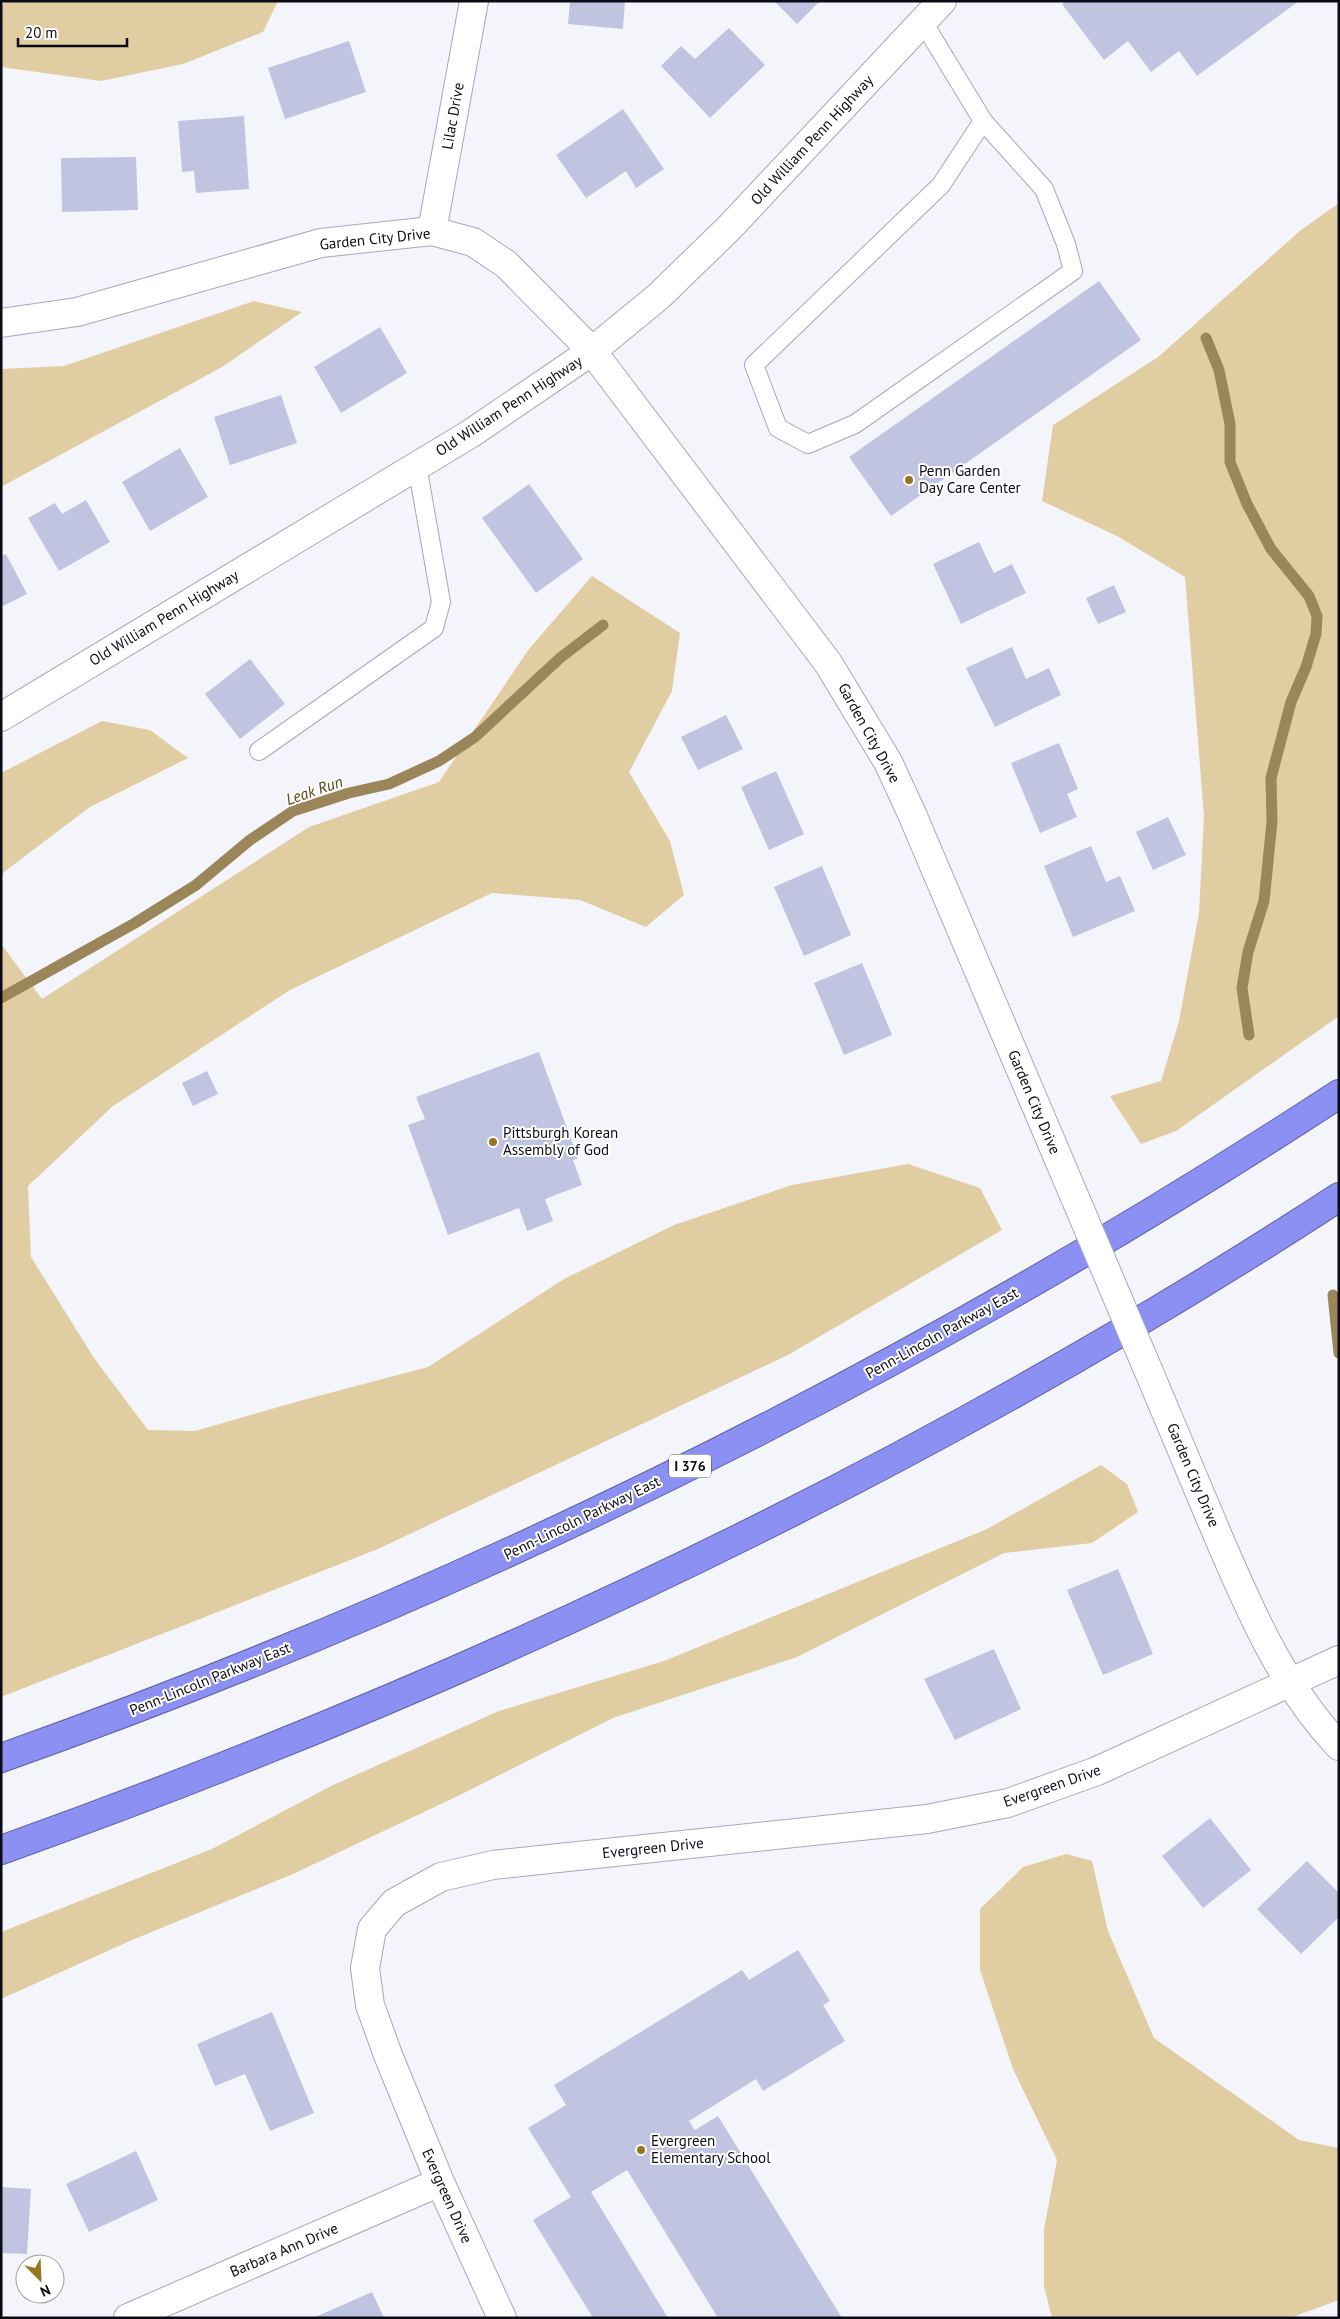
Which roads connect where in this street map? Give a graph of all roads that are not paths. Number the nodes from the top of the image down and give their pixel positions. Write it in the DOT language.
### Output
graph roads {
  1 [pos="474,1"];
  2 [pos="942,1"];
  3 [pos="923,22"];
  4 [pos="983,121"];
  5 [pos="432,231"];
  6 [pos="1,323"];
  7 [pos="592,351"];
  8 [pos="417,466"];
  9 [pos="1,717"];
  10 [pos="259,751"];
  11 [pos="1339,1094"];
  12 [pos="1339,1197"];
  13 [pos="1339,1660"];
  14 [pos="1290,1682"];
  15 [pos="1339,1746"];
  16 [pos="1,1758"];
  17 [pos="1,1850"];
  18 [pos="440,2182"];
  19 [pos="128,2318"];
  20 [pos="502,2318"];
  1 -- 5 [label="street, Lilac Drive"];
  2 -- 3 [label="street, Old William Penn Highway"];
  3 -- 4 [label="lane"];
  3 -- 7 [label="street, Old William Penn Highway"];
  4 -- 4 [label="lane"];
  5 -- 6 [label="street, Garden City Drive"];
  5 -- 7 [label="street, Garden City Drive"];
  7 -- 8 [label="street, Old William Penn Highway"];
  7 -- 14 [label="street, Garden City Drive, bridge"];
  8 -- 9 [label="street, Old William Penn Highway"];
  8 -- 10 [label="lane"];
  11 -- 16 [label="highway, Penn-Lincoln Parkway East / I 376"];
  12 -- 17 [label="highway"];
  13 -- 14 [label="street, Evergreen Drive"];
  14 -- 15 [label="street, Garden City Drive"];
  14 -- 18 [label="street, Evergreen Drive"];
  18 -- 19 [label="street, Barbara Ann Drive"];
  18 -- 20 [label="street, Evergreen Drive"];
}
